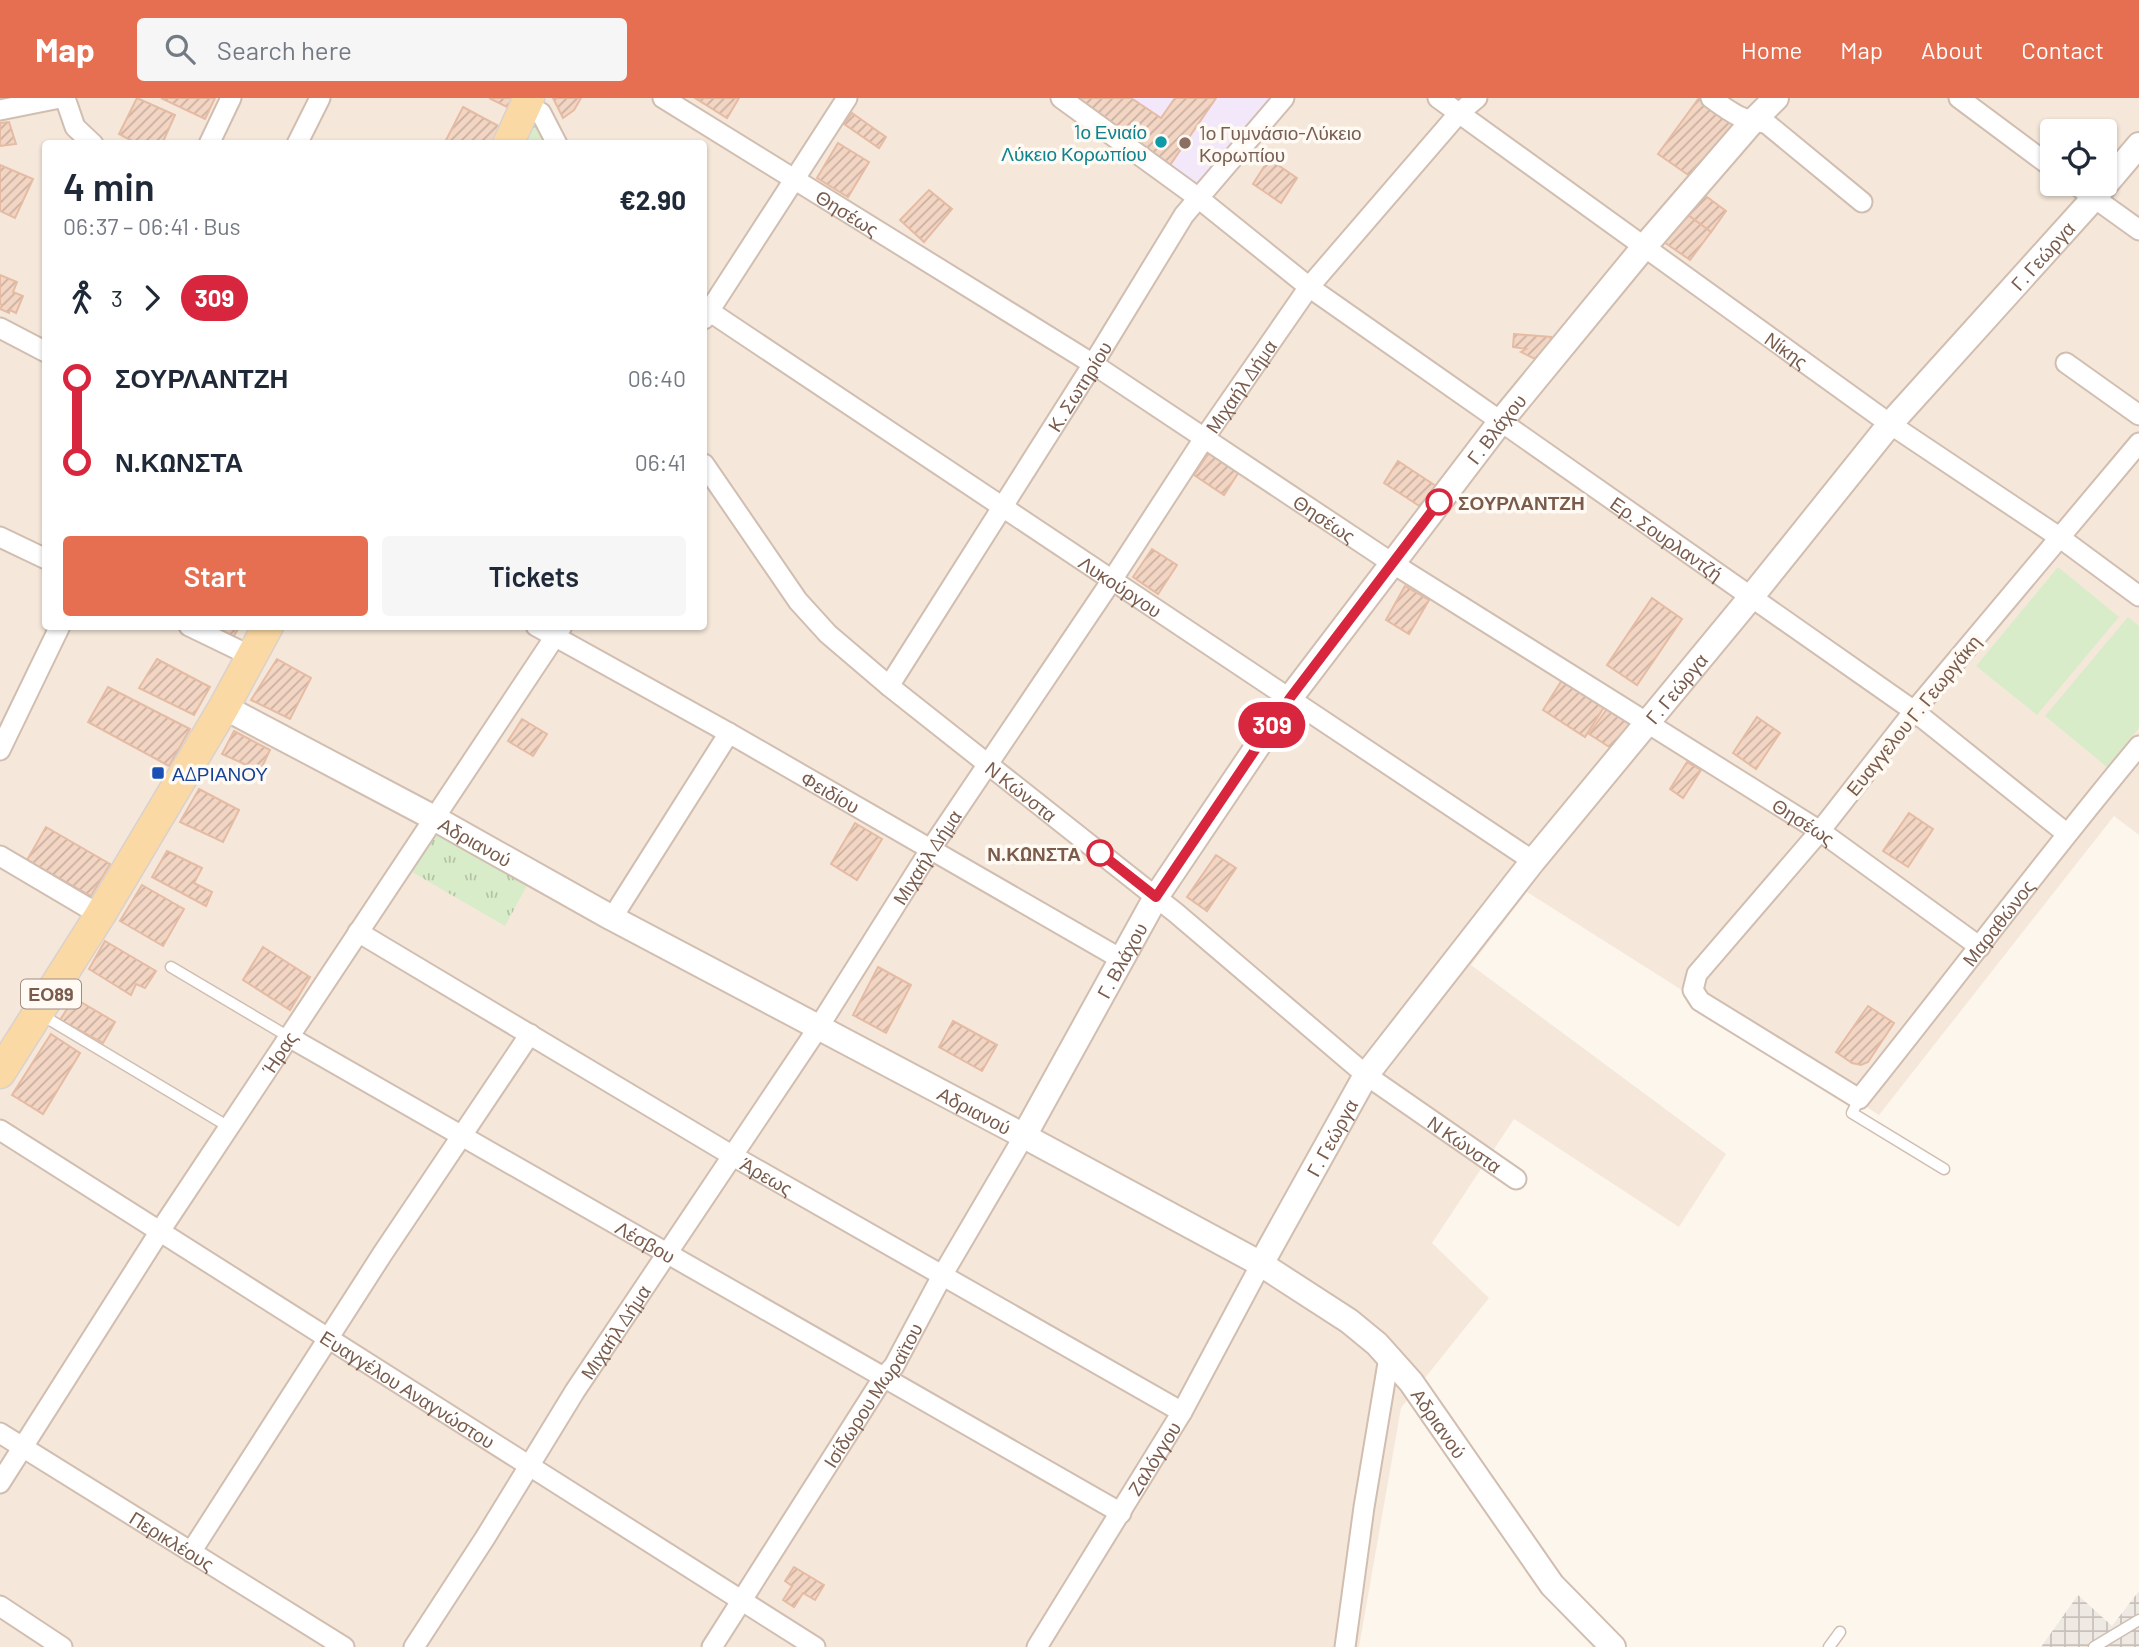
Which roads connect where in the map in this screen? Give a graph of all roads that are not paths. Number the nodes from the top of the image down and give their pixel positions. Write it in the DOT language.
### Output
graph roads {
  1 [pos="62,98"];
  2 [pos="231,98"];
  3 [pos="320,98"];
  4 [pos="663,98"];
  5 [pos="847,98"];
  6 [pos="1061,98"];
  7 [pos="1284,98"];
  8 [pos="1438,98"];
  9 [pos="1477,98"];
  10 [pos="1711,98"];
  11 [pos="1776,98"];
  12 [pos="1959,98"];
  13 [pos="527,101"];
  14 [pos="0,110"];
  15 [pos="1459,113"];
  16 [pos="1752,122"];
  17 [pos="89,140"];
  18 [pos="210,140"];
  19 [pos="299,140"];
  20 [pos="510,140"];
  21 [pos="555,140"];
  22 [pos="2139,145"];
  23 [pos="2040,157"];
  24 [pos="2117,163"];
  25 [pos="795,179"];
  26 [pos="2080,196"];
  27 [pos="2091,196"];
  28 [pos="1197,197"];
  29 [pos="1862,202"];
  30 [pos="2139,230"];
  31 [pos="1644,247"];
  32 [pos="1309,287"];
  33 [pos="707,313"];
  34 [pos="707,316"];
  35 [pos="0,328"];
  36 [pos="42,350"];
  37 [pos="2066,363"];
  38 [pos="1093,364"];
  39 [pos="2139,415"];
  40 [pos="1502,421"];
  41 [pos="1890,424"];
  42 [pos="1205,437"];
  43 [pos="2139,443"];
  44 [pos="707,468"];
  45 [pos="1003,506"];
  46 [pos="0,537"];
  47 [pos="2059,537"];
  48 [pos="42,557"];
  49 [pos="1392,563"];
  50 [pos="1112,580"];
  51 [pos="1752,596"];
  52 [pos="2139,596"];
  53 [pos="58,630"];
  54 [pos="197,630"];
  55 [pos="266,630"];
  56 [pos="559,632"];
  57 [pos="253,657"];
  58 [pos="889,686"];
  59 [pos="1290,698"];
  60 [pos="224,707"];
  61 [pos="1914,711"];
  62 [pos="1646,723"];
  63 [pos="729,733"];
  64 [pos="2139,746"];
  65 [pos="0,750"];
  66 [pos="988,764"];
  67 [pos="434,818"];
  68 [pos="1820,831"];
  69 [pos="2067,833"];
  70 [pos="930,850"];
  71 [pos="0,856"];
  72 [pos="1533,861"];
  73 [pos="1156,897"];
  74 [pos="100,915"];
  75 [pos="611,918"];
  76 [pos="358,932"];
  77 [pos="1980,947"];
  78 [pos="1121,959"];
  79 [pos="171,967"];
  80 [pos="39,1013"];
  81 [pos="818,1028"];
  82 [pos="530,1034"];
  83 [pos="289,1037"];
  84 [pos="0,1073"];
  85 [pos="1366,1075"];
  86 [pos="1859,1099"];
  87 [pos="229,1127"];
  88 [pos="0,1130"];
  89 [pos="463,1136"];
  90 [pos="1024,1136"];
  91 [pos="733,1156"];
  92 [pos="1944,1169"];
  93 [pos="1517,1179"];
  94 [pos="160,1231"];
  95 [pos="666,1252"];
  96 [pos="1261,1264"];
  97 [pos="943,1274"];
  98 [pos="328,1338"];
  99 [pos="1389,1357"];
  100 [pos="883,1378"];
  101 [pos="1182,1412"];
  102 [pos="0,1433"];
  103 [pos="23,1447"];
  104 [pos="529,1466"];
  105 [pos="0,1483"];
  106 [pos="1121,1513"];
  107 [pos="191,1552"];
  108 [pos="743,1602"];
  109 [pos="0,1606"];
  110 [pos="2139,1620"];
  111 [pos="1840,1632"];
  112 [pos="62,1647"];
  113 [pos="344,1647"];
  114 [pos="414,1647"];
  115 [pos="712,1647"];
  116 [pos="815,1647"];
  117 [pos="1037,1647"];
  118 [pos="1345,1647"];
  119 [pos="1613,1647"];
  120 [pos="1829,1647"];
  121 [pos="2094,1647"];
  1 -- 14 [label="street"];
  1 -- 17 [label="street"];
  2 -- 18 [label="street"];
  3 -- 19 [label="street"];
  4 -- 25 [label="street, Θησέως"];
  5 -- 25 [label="street"];
  6 -- 28 [label="street, Ερ. Σουρλαντζή"];
  7 -- 28 [label="street, Κ. Σωτηρίου"];
  8 -- 15 [label="street, Νίκης"];
  9 -- 15 [label="street, Μιχαήλ Δήμα"];
  10 -- 16 [label="street"];
  11 -- 16 [label="street, Γ. Βλάχου"];
  12 -- 23 [label="street"];
  13 -- 20 [label="main road"];
  13 -- 21 [label="street"];
  15 -- 31 [label="street, Νίκης"];
  15 -- 32 [label="street, Μιχαήλ Δήμα"];
  16 -- 29 [label="street"];
  16 -- 31 [label="street, Γ. Βλάχου"];
  22 -- 24 [label="street, Γ. Γεώργα"];
  25 -- 33 [label="street"];
  25 -- 38 [label="street, Θησέως"];
  26 -- 41 [label="street, Γ. Γεώργα"];
  27 -- 30 [label="street"];
  28 -- 32 [label="street, Ερ. Σουρλαντζή"];
  28 -- 38 [label="street, Κ. Σωτηρίου"];
  31 -- 40 [label="street, Γ. Βλάχου"];
  31 -- 41 [label="street, Νίκης"];
  32 -- 40 [label="street, Ερ. Σουρλαντζή"];
  32 -- 42 [label="street, Μιχαήλ Δήμα"];
  34 -- 45 [label="street, Λυκούργου"];
  35 -- 36 [label="street"];
  37 -- 39 [label="street"];
  38 -- 42 [label="street, Θησέως"];
  38 -- 45 [label="street, Κ. Σωτηρίου"];
  40 -- 49 [label="street, Γ. Βλάχου"];
  40 -- 51 [label="street, Ερ. Σουρλαντζή"];
  41 -- 47 [label="street, Νίκης"];
  41 -- 51 [label="street, Γ. Γεώργα"];
  42 -- 49 [label="street, Θησέως"];
  42 -- 50 [label="street, Μιχαήλ Δήμα"];
  43 -- 47 [label="street, Ευαγγελου Γ. Γεωργάκη"];
  44 -- 58 [label="street, Ν Κώνστα"];
  45 -- 50 [label="street, Λυκούργου"];
  45 -- 58 [label="street, Κ. Σωτηρίου"];
  46 -- 48 [label="street"];
  47 -- 52 [label="street, Νίκης"];
  47 -- 61 [label="street, Ευαγγελου Γ. Γεωργάκη"];
  49 -- 59 [label="street, Γ. Βλάχου"];
  49 -- 62 [label="street, Θησέως"];
  50 -- 59 [label="street, Λυκούργου"];
  50 -- 66 [label="street, Μιχαήλ Δήμα"];
  51 -- 61 [label="street, Ερ. Σουρλαντζή"];
  51 -- 62 [label="street, Γ. Γεώργα"];
  53 -- 65 [label="street"];
  54 -- 57 [label="street"];
  55 -- 57 [label="main road, ΕΟ89"];
  56 -- 63 [label="street, Φειδίου"];
  56 -- 67 [label="street, Ήρας"];
  57 -- 60 [label="main road, ΕΟ89"];
  58 -- 66 [label="street, Ν Κώνστα"];
  59 -- 72 [label="street, Λυκούργου"];
  59 -- 73 [label="street, Γ. Βλάχου"];
  60 -- 67 [label="street, Αδριανού"];
  60 -- 74 [label="main road, ΕΟ89"];
  61 -- 68 [label="street, Ευαγγελου Γ. Γεωργάκη"];
  61 -- 69 [label="street, Ερ. Σουρλαντζή"];
  62 -- 68 [label="street, Θησέως"];
  62 -- 72 [label="street, Γ. Γεώργα"];
  63 -- 70 [label="street, Φειδίου"];
  63 -- 75 [label="street"];
  64 -- 69 [label="street, Μαραθώνος"];
  66 -- 70 [label="street, Μιχαήλ Δήμα"];
  66 -- 73 [label="street, Ν Κώνστα"];
  67 -- 75 [label="street, Αδριανού"];
  67 -- 76 [label="street, Ήρας"];
  68 -- 77 [label="street, Θησέως"];
  68 -- 86 [label="street, Ευαγγελου Γ. Γεωργάκη"];
  69 -- 77 [label="street, Μαραθώνος"];
  70 -- 78 [label="street, Φειδίου"];
  70 -- 81 [label="street, Μιχαήλ Δήμα"];
  71 -- 74 [label="street"];
  72 -- 85 [label="street, Γ. Γεώργα"];
  73 -- 78 [label="street, Γ. Βλάχου"];
  73 -- 85 [label="street, Ν Κώνστα"];
  74 -- 80 [label="main road, ΕΟ89"];
  75 -- 81 [label="street, Αδριανού"];
  76 -- 82 [label="street, Άρεως"];
  76 -- 83 [label="street, Ήρας"];
  77 -- 86 [label="street, Μαραθώνος"];
  78 -- 90 [label="street, Γ. Βλάχου"];
  79 -- 83 [label="lane, Λέσβου"];
  80 -- 84 [label="main road, ΕΟ89"];
  80 -- 87 [label="lane"];
  81 -- 90 [label="street, Αδριανού"];
  81 -- 91 [label="street, Μιχαήλ Δήμα"];
  82 -- 89 [label="street"];
  82 -- 91 [label="street, Άρεως"];
  83 -- 87 [label="street, Ήρας"];
  83 -- 89 [label="street, Λέσβου"];
  85 -- 93 [label="street, Ν Κώνστα"];
  85 -- 96 [label="street, Γ. Γεώργα"];
  86 -- 92 [label="lane"];
  87 -- 94 [label="street, Ήρας"];
  88 -- 94 [label="street, Ευαγγέλου Αναγνώστου"];
  89 -- 95 [label="street, Λέσβου"];
  89 -- 98 [label="street"];
  90 -- 96 [label="street, Αδριανού"];
  90 -- 97 [label="street, Ισίδωρου Μωραϊτου"];
  91 -- 95 [label="street, Μιχαήλ Δήμα"];
  91 -- 97 [label="street, Άρεως"];
  94 -- 98 [label="street, Ευαγγέλου Αναγνώστου"];
  94 -- 103 [label="street, Ήρας"];
  95 -- 100 [label="street, Λέσβου"];
  95 -- 104 [label="street, Μιχαήλ Δήμα"];
  96 -- 99 [label="street, Αδριανού"];
  96 -- 101 [label="street, Ζαλόγγου"];
  97 -- 100 [label="street, Ισίδωρου Μωραϊτου"];
  97 -- 101 [label="street, Άρεως"];
  98 -- 104 [label="street, Ευαγγέλου Αναγνώστου"];
  98 -- 107 [label="street"];
  99 -- 118 [label="street"];
  99 -- 119 [label="street, Αδριανού"];
  100 -- 106 [label="street, Λέσβου"];
  100 -- 108 [label="street, Ισίδωρου Μωραϊτου"];
  101 -- 106 [label="street, Ζαλόγγου"];
  102 -- 103 [label="street, Περικλέους"];
  103 -- 105 [label="street, Ήρας"];
  103 -- 107 [label="street, Περικλέους"];
  104 -- 108 [label="street, Ευαγγέλου Αναγνώστου"];
  104 -- 114 [label="street, Μιχαήλ Δήμα"];
  106 -- 117 [label="street, Ζαλόγγου"];
  107 -- 113 [label="street, Περικλέους"];
  108 -- 115 [label="street, Ισίδωρου Μωραϊτου"];
  108 -- 116 [label="street, Ευαγγέλου Αναγνώστου"];
  109 -- 112 [label="street"];
  110 -- 121 [label="lane"];
  111 -- 120 [label="lane"];
}
